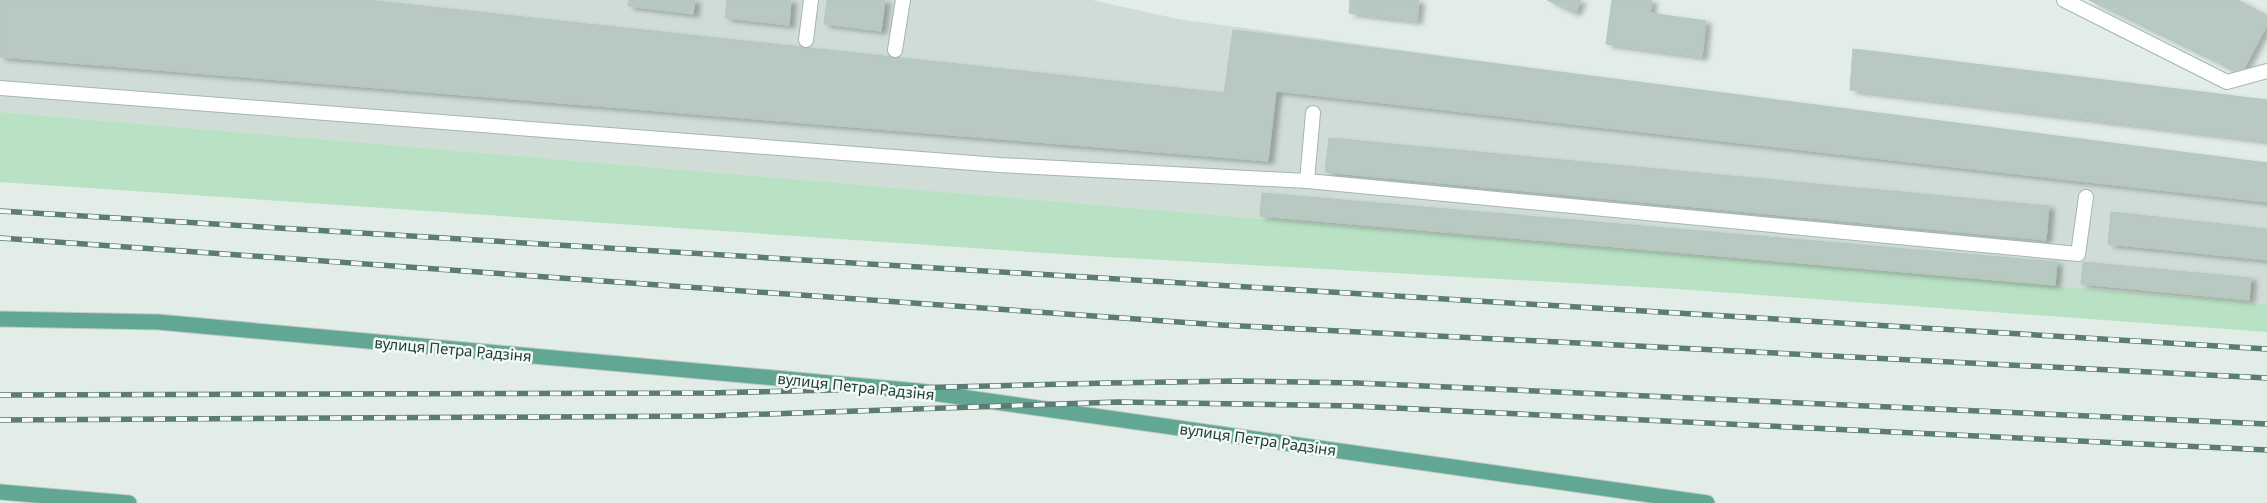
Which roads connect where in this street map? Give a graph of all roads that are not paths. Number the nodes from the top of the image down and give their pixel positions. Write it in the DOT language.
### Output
graph roads {
  1 [pos="811,0"];
  2 [pos="903,0"];
  3 [pos="2064,0"];
  4 [pos="806,40"];
  5 [pos="895,50"];
  6 [pos="2267,72"];
  7 [pos="0,88"];
  8 [pos="1313,113"];
  9 [pos="1307,181"];
  10 [pos="2086,197"];
  11 [pos="0,319"];
  12 [pos="0,492"];
  13 [pos="129,503"];
  14 [pos="1707,503"];
  1 -- 4 [label="lane"];
  2 -- 5 [label="lane"];
  3 -- 6 [label="lane"];
  7 -- 9 [label="lane"];
  8 -- 9 [label="lane"];
  9 -- 10 [label="lane"];
  11 -- 14 [label="main road, вулиця Петра Радзіня"];
  12 -- 13 [label="main road"];
}
